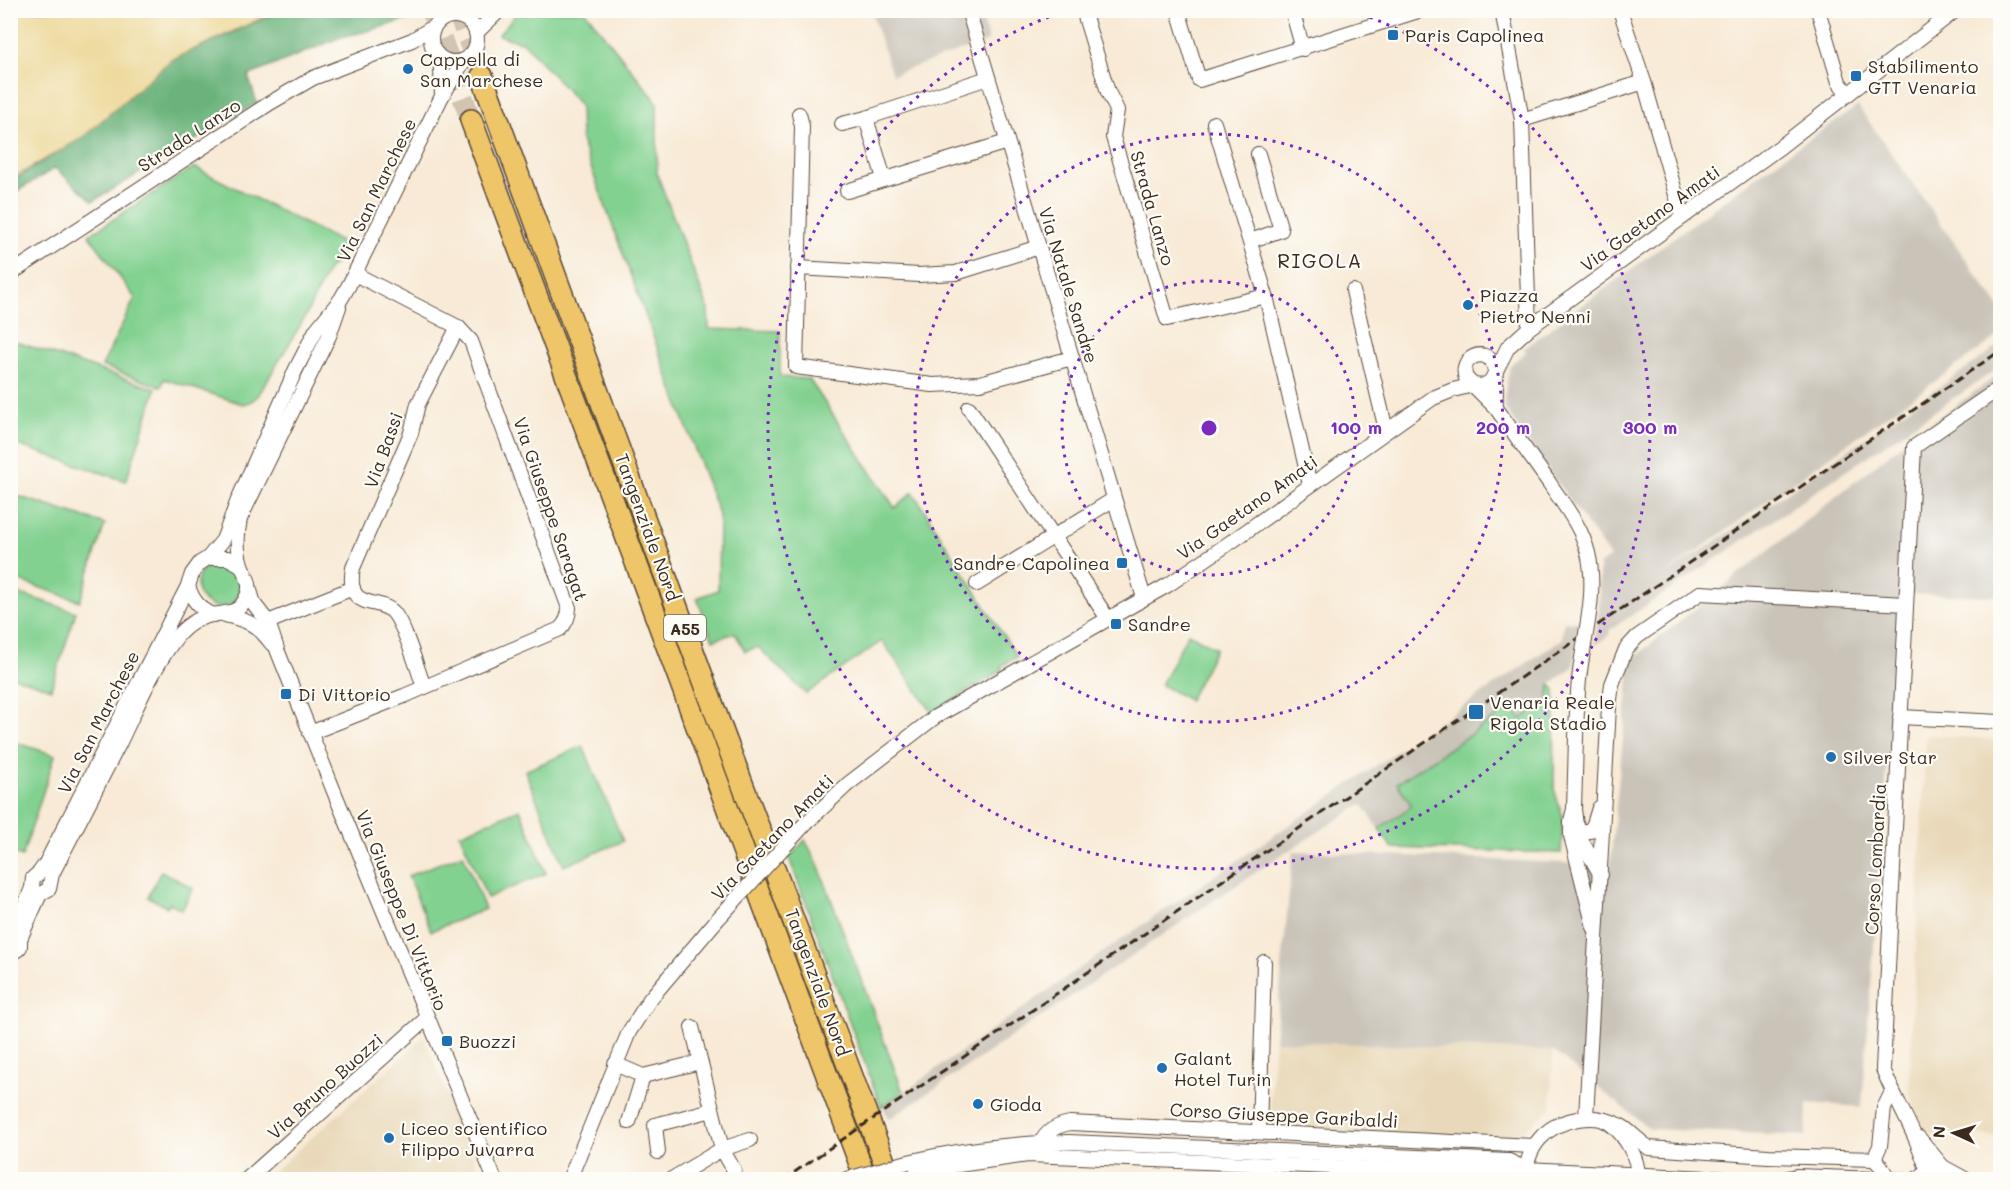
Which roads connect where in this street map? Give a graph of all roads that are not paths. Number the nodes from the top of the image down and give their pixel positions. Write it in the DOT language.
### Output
graph roads {
  1 [pos="475,10"];
  2 [pos="500,10"];
  3 [pos="968,10"];
  4 [pos="1083,10"];
  5 [pos="1178,10"];
  6 [pos="1292,10"];
  7 [pos="1502,10"];
  8 [pos="1620,10"];
  9 [pos="1818,10"];
  10 [pos="1956,10"];
  11 [pos="1411,12"];
  12 [pos="461,16"];
  13 [pos="435,26"];
  14 [pos="476,33"];
  15 [pos="397,44"];
  16 [pos="434,49"];
  17 [pos="1303,49"];
  18 [pos="465,59"];
  19 [pos="482,76"];
  20 [pos="988,78"];
  21 [pos="1644,82"];
  22 [pos="1848,94"];
  23 [pos="442,96"];
  24 [pos="799,114"];
  25 [pos="866,118"];
  26 [pos="471,120"];
  27 [pos="1522,120"];
  28 [pos="1214,123"];
  29 [pos="842,124"];
  30 [pos="1007,142"];
  31 [pos="1258,154"];
  32 [pos="884,179"];
  33 [pos="847,191"];
  34 [pos="1682,216"];
  35 [pos="1250,241"];
  36 [pos="1038,247"];
  37 [pos="798,268"];
  38 [pos="355,273"];
  39 [pos="10,274"];
  40 [pos="1353,291"];
  41 [pos="1266,296"];
  42 [pos="341,299"];
  43 [pos="458,327"];
  44 [pos="1529,328"];
  45 [pos="1508,347"];
  46 [pos="1486,357"];
  47 [pos="1072,358"];
  48 [pos="1464,368"];
  49 [pos="1495,373"];
  50 [pos="1473,385"];
  51 [pos="2001,388"];
  52 [pos="1433,398"];
  53 [pos="969,408"];
  54 [pos="1496,408"];
  55 [pos="1386,430"];
  56 [pos="1310,485"];
  57 [pos="1114,499"];
  58 [pos="1054,537"];
  59 [pos="208,558"];
  60 [pos="241,565"];
  61 [pos="977,584"];
  62 [pos="188,586"];
  63 [pos="249,588"];
  64 [pos="353,588"];
  65 [pos="1144,598"];
  66 [pos="1906,604"];
  67 [pos="219,615"];
  68 [pos="1108,619"];
  69 [pos="268,622"];
  70 [pos="278,652"];
  71 [pos="424,687"];
  72 [pos="1900,717"];
  73 [pos="2001,722"];
  74 [pos="310,733"];
  75 [pos="1605,792"];
  76 [pos="1574,809"];
  77 [pos="1576,825"];
  78 [pos="1601,875"];
  79 [pos="45,876"];
  80 [pos="15,935"];
  81 [pos="1598,940"];
  82 [pos="10,952"];
  83 [pos="1264,962"];
  84 [pos="427,1018"];
  85 [pos="692,1027"];
  86 [pos="700,1062"];
  87 [pos="615,1064"];
  88 [pos="643,1076"];
  89 [pos="1892,1092"];
  90 [pos="712,1110"];
  91 [pos="1587,1118"];
  92 [pos="1602,1119"];
  93 [pos="629,1122"];
  94 [pos="1259,1131"];
  95 [pos="1915,1135"];
  96 [pos="750,1140"];
  97 [pos="1533,1146"];
  98 [pos="722,1149"];
  99 [pos="1040,1149"];
  100 [pos="658,1152"];
  101 [pos="1874,1159"];
  102 [pos="1943,1167"];
  103 [pos="734,1170"];
  104 [pos="900,1174"];
  105 [pos="1526,1174"];
  106 [pos="1923,1176"];
  107 [pos="1637,1177"];
  108 [pos="1961,1178"];
  109 [pos="246,1179"];
  110 [pos="495,1179"];
  111 [pos="570,1179"];
  112 [pos="670,1179"];
  113 [pos="844,1179"];
  114 [pos="866,1179"];
  115 [pos="1748,1179"];
  116 [pos="1779,1179"];
  117 [pos="1889,1179"];
  118 [pos="1903,1179"];
  1 -- 12 [label="street"];
  2 -- 14 [label="street"];
  3 -- 20 [label="street"];
  4 -- 41 [label="street, Strada Lanzo"];
  5 -- 17 [label="street"];
  6 -- 17 [label="street"];
  7 -- 27 [label="street"];
  8 -- 21 [label="street"];
  9 -- 22 [label="street"];
  10 -- 22 [label="street, Via Gaetano Amati"];
  11 -- 17 [label="street"];
  12 -- 13 [label="street"];
  12 -- 14 [label="street"];
  13 -- 15 [label="street, Strada Lanzo"];
  13 -- 16 [label="street"];
  14 -- 18 [label="street"];
  15 -- 16 [label="street, Strada Lanzo"];
  15 -- 39 [label="street, Strada Lanzo"];
  16 -- 18 [label="street"];
  16 -- 23 [label="street, Via San Marchese"];
  18 -- 23 [label="street, Via San Marchese"];
  19 -- 104 [label="highway, Tangenziale Nord / A55"];
  20 -- 25 [label="street"];
  20 -- 30 [label="street"];
  21 -- 27 [label="street"];
  21 -- 34 [label="street"];
  22 -- 34 [label="street, Via Gaetano Amati"];
  23 -- 38 [label="street, Via San Marchese"];
  24 -- 37 [label="street"];
  25 -- 29 [label="street"];
  25 -- 32 [label="street"];
  26 -- 114 [label="highway, Tangenziale Nord / A55"];
  27 -- 44 [label="street"];
  28 -- 35 [label="street"];
  30 -- 32 [label="street"];
  30 -- 36 [label="street, Via Natale Sandre"];
  31 -- 35 [label="street"];
  32 -- 33 [label="street"];
  34 -- 44 [label="street, Via Gaetano Amati"];
  35 -- 41 [label="street"];
  36 -- 37 [label="street"];
  36 -- 47 [label="street, Via Natale Sandre"];
  37 -- 47 [label="street"];
  38 -- 42 [label="street, Via San Marchese"];
  38 -- 43 [label="street, Via Giuseppe Saragat"];
  40 -- 55 [label="street"];
  41 -- 56 [label="street"];
  42 -- 59 [label="street, Via San Marchese"];
  42 -- 60 [label="street, Via San Marchese"];
  43 -- 64 [label="street, Via Bassi"];
  43 -- 71 [label="street, Via Giuseppe Saragat"];
  44 -- 45 [label="street, Via Gaetano Amati"];
  45 -- 46 [label="street, Via Gaetano Amati"];
  45 -- 49 [label="street, Via Gaetano Amati"];
  46 -- 48 [label="street"];
  46 -- 49 [label="street"];
  47 -- 57 [label="street, Via Natale Sandre"];
  48 -- 50 [label="street"];
  48 -- 52 [label="street, Via Gaetano Amati"];
  49 -- 50 [label="street"];
  49 -- 54 [label="street, Via Gaetano Amati"];
  50 -- 52 [label="street, Via Gaetano Amati"];
  50 -- 54 [label="street"];
  51 -- 66 [label="street, Corso Lombardia"];
  52 -- 55 [label="street, Via Gaetano Amati"];
  53 -- 58 [label="street"];
  54 -- 76 [label="street, bridge"];
  55 -- 56 [label="street, Via Gaetano Amati"];
  56 -- 65 [label="street, Via Gaetano Amati"];
  57 -- 58 [label="street"];
  57 -- 65 [label="street, Via Natale Sandre"];
  58 -- 61 [label="street"];
  58 -- 68 [label="street"];
  59 -- 60 [label="street"];
  59 -- 62 [label="street, Via San Marchese"];
  60 -- 63 [label="street, Via San Marchese"];
  62 -- 67 [label="street"];
  62 -- 79 [label="street, Via San Marchese"];
  63 -- 67 [label="street, Via San Marchese"];
  63 -- 69 [label="street, Via Giuseppe Di Vittorio"];
  64 -- 69 [label="street"];
  64 -- 71 [label="street"];
  65 -- 68 [label="street, Via Gaetano Amati"];
  66 -- 72 [label="street, Corso Lombardia"];
  66 -- 75 [label="street"];
  67 -- 70 [label="street, Via Giuseppe Di Vittorio"];
  67 -- 79 [label="street, Via San Marchese"];
  68 -- 87 [label="street, Via Gaetano Amati, bridge"];
  69 -- 70 [label="street, Via Giuseppe Di Vittorio"];
  70 -- 74 [label="street, Via Giuseppe Di Vittorio"];
  71 -- 74 [label="street, Via Giuseppe Saragat"];
  72 -- 73 [label="street"];
  72 -- 89 [label="street, Corso Lombardia"];
  74 -- 84 [label="street, Via Giuseppe Di Vittorio"];
  75 -- 77 [label="street"];
  75 -- 78 [label="street"];
  76 -- 77 [label="street"];
  76 -- 81 [label="street"];
  77 -- 78 [label="street"];
  78 -- 81 [label="street"];
  79 -- 80 [label="street"];
  80 -- 82 [label="street"];
  81 -- 91 [label="street"];
  83 -- 94 [label="street"];
  84 -- 109 [label="street, Via Bruno Buozzi"];
  84 -- 110 [label="street, Via Giuseppe Di Vittorio"];
  85 -- 86 [label="street"];
  86 -- 88 [label="street"];
  86 -- 90 [label="street"];
  87 -- 88 [label="street"];
  87 -- 111 [label="street, Via Gaetano Amati"];
  88 -- 93 [label="street"];
  89 -- 95 [label="street, Corso Lombardia"];
  89 -- 101 [label="street"];
  90 -- 98 [label="street"];
  90 -- 100 [label="street"];
  91 -- 92 [label="street"];
  91 -- 97 [label="street"];
  92 -- 101 [label="street"];
  92 -- 107 [label="street"];
  94 -- 97 [label="street, Corso Giuseppe Garibaldi"];
  94 -- 99 [label="street, Corso Giuseppe Garibaldi"];
  95 -- 102 [label="street, Corso Lombardia"];
  95 -- 106 [label="street, Corso Lombardia"];
  96 -- 98 [label="street"];
  97 -- 105 [label="street"];
  98 -- 103 [label="street"];
  98 -- 112 [label="street"];
  99 -- 104 [label="street"];
  99 -- 105 [label="street"];
  101 -- 117 [label="street"];
  102 -- 106 [label="street"];
  102 -- 108 [label="street"];
  104 -- 113 [label="street, bridge"];
  105 -- 107 [label="street"];
  107 -- 115 [label="street"];
  116 -- 117 [label="street"];
  117 -- 118 [label="street"];
}
